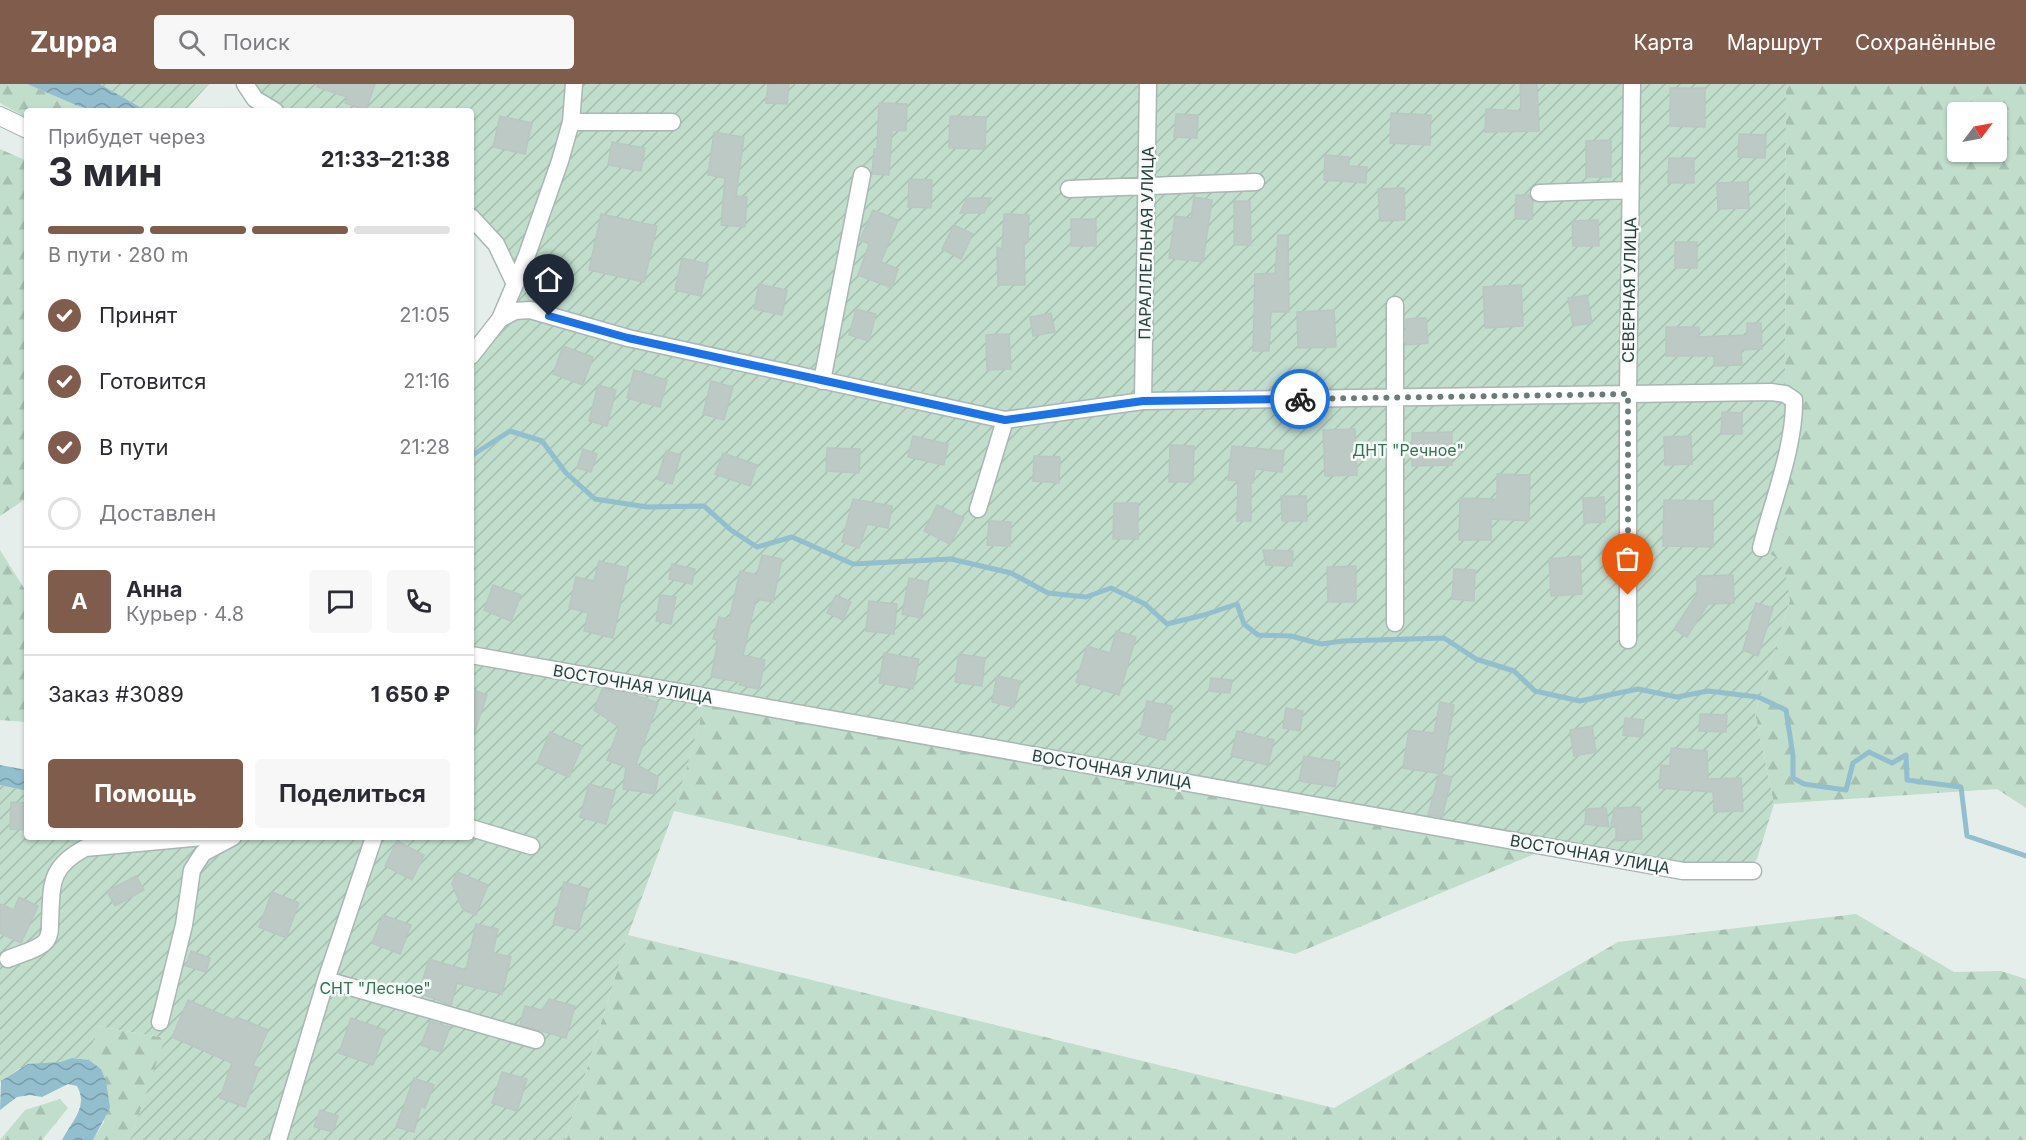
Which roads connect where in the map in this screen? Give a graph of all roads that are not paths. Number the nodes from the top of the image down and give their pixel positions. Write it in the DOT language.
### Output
graph roads {
  1 [pos="245,84"];
  2 [pos="574,84"];
  3 [pos="1148,84"];
  4 [pos="1632,84"];
  5 [pos="270,108"];
  6 [pos="0,116"];
  7 [pos="571,122"];
  8 [pos="672,122"];
  9 [pos="24,128"];
  10 [pos="862,175"];
  11 [pos="1256,183"];
  12 [pos="1147,185"];
  13 [pos="1069,189"];
  14 [pos="1630,190"];
  15 [pos="1539,193"];
  16 [pos="474,220"];
  17 [pos="515,284"];
  18 [pos="1395,305"];
  19 [pos="500,319"];
  20 [pos="474,352"];
  21 [pos="822,381"];
  22 [pos="1628,394"];
  23 [pos="1394,398"];
  24 [pos="1143,401"];
  25 [pos="1005,420"];
  26 [pos="978,509"];
  27 [pos="1761,548"];
  28 [pos="1395,623"];
  29 [pos="1628,640"];
  30 [pos="474,656"];
  31 [pos="474,829"];
  32 [pos="171,840"];
  33 [pos="227,840"];
  34 [pos="373,840"];
  35 [pos="531,846"];
  36 [pos="1753,871"];
  37 [pos="8,959"];
  38 [pos="326,980"];
  39 [pos="160,1022"];
  40 [pos="536,1040"];
  41 [pos="278,1140"];
  1 -- 5 [label="street"];
  2 -- 7 [label="street"];
  3 -- 12 [label="street, ПАРАЛЛЕЛЬНАЯ УЛИЦА"];
  4 -- 14 [label="street, СЕВЕРНАЯ УЛИЦА"];
  6 -- 9 [label="street"];
  7 -- 8 [label="street"];
  7 -- 17 [label="street"];
  10 -- 21 [label="street"];
  11 -- 12 [label="street"];
  12 -- 13 [label="street"];
  12 -- 24 [label="street, ПАРАЛЛЕЛЬНАЯ УЛИЦА"];
  14 -- 15 [label="street"];
  14 -- 22 [label="street, СЕВЕРНАЯ УЛИЦА"];
  16 -- 17 [label="street"];
  17 -- 19 [label="street"];
  18 -- 23 [label="street"];
  19 -- 20 [label="street"];
  19 -- 21 [label="street"];
  21 -- 25 [label="street"];
  22 -- 23 [label="street"];
  22 -- 27 [label="street"];
  22 -- 29 [label="street, СЕВЕРНАЯ УЛИЦА"];
  23 -- 24 [label="street"];
  23 -- 28 [label="street"];
  24 -- 25 [label="street"];
  25 -- 26 [label="street"];
  30 -- 36 [label="street, ВОСТОЧНАЯ УЛИЦА"];
  31 -- 35 [label="street"];
  32 -- 37 [label="street"];
  33 -- 39 [label="street"];
  34 -- 38 [label="street"];
  38 -- 40 [label="street"];
  38 -- 41 [label="street"];
}
